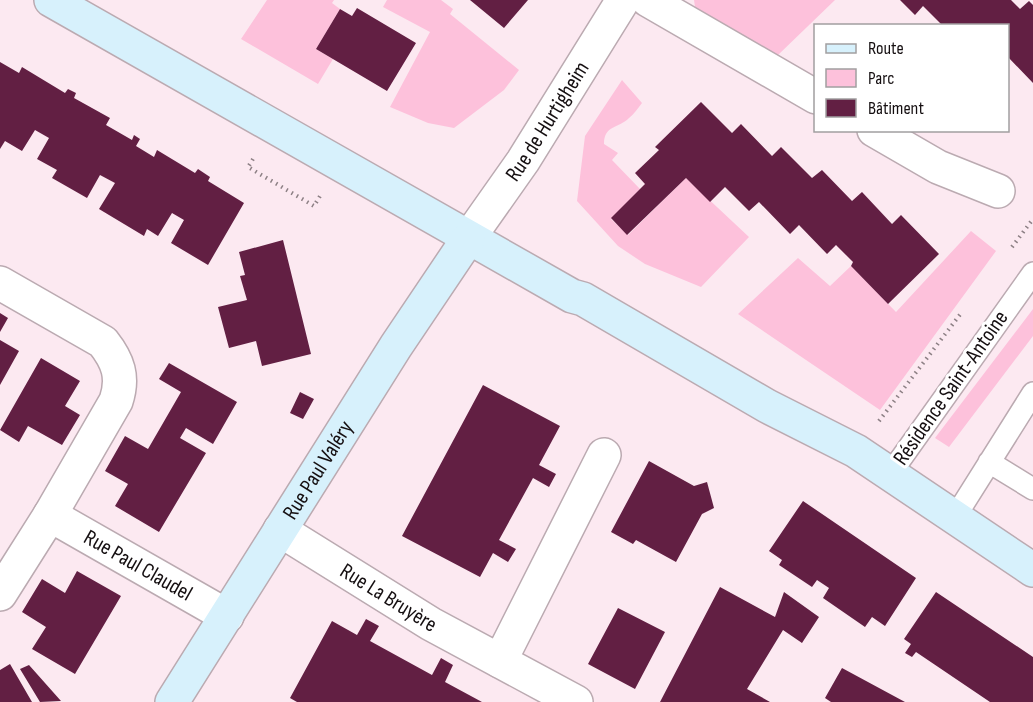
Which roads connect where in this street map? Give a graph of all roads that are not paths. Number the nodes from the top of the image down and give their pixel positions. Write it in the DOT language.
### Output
graph roads {
  1 [pos="51,0"];
  2 [pos="623,0"];
  3 [pos="648,0"];
  4 [pos="814,96"];
  5 [pos="877,132"];
  6 [pos="998,190"];
  7 [pos="468,239"];
  8 [pos="1033,273"];
  9 [pos="0,283"];
  10 [pos="1033,393"];
  11 [pos="604,455"];
  12 [pos="989,462"];
  13 [pos="890,474"];
  14 [pos="1033,489"];
  15 [pos="50,515"];
  16 [pos="955,517"];
  17 [pos="280,531"];
  18 [pos="1033,570"];
  19 [pos="0,594"];
  20 [pos="226,616"];
  21 [pos="500,661"];
  22 [pos="172,702"];
  23 [pos="576,702"];
  1 -- 7 [label="main road"];
  2 -- 7 [label="street, Rue de Hurtigheim"];
  3 -- 4 [label="street"];
  5 -- 6 [label="street"];
  7 -- 13 [label="main road"];
  7 -- 17 [label="main road, Rue Paul Valéry"];
  8 -- 13 [label="lane, Résidence Saint-Antoine"];
  9 -- 15 [label="street"];
  10 -- 12 [label="lane"];
  11 -- 21 [label="street"];
  12 -- 14 [label="lane"];
  12 -- 16 [label="lane"];
  13 -- 16 [label="main road"];
  15 -- 19 [label="street"];
  15 -- 20 [label="street, Rue Paul Claudel"];
  16 -- 18 [label="main road"];
  17 -- 20 [label="main road, Rue Paul Valéry"];
  17 -- 21 [label="street, Rue La Bruyère"];
  20 -- 22 [label="main road, Rue Paul Valéry"];
  21 -- 23 [label="street, Rue La Bruyère"];
}
